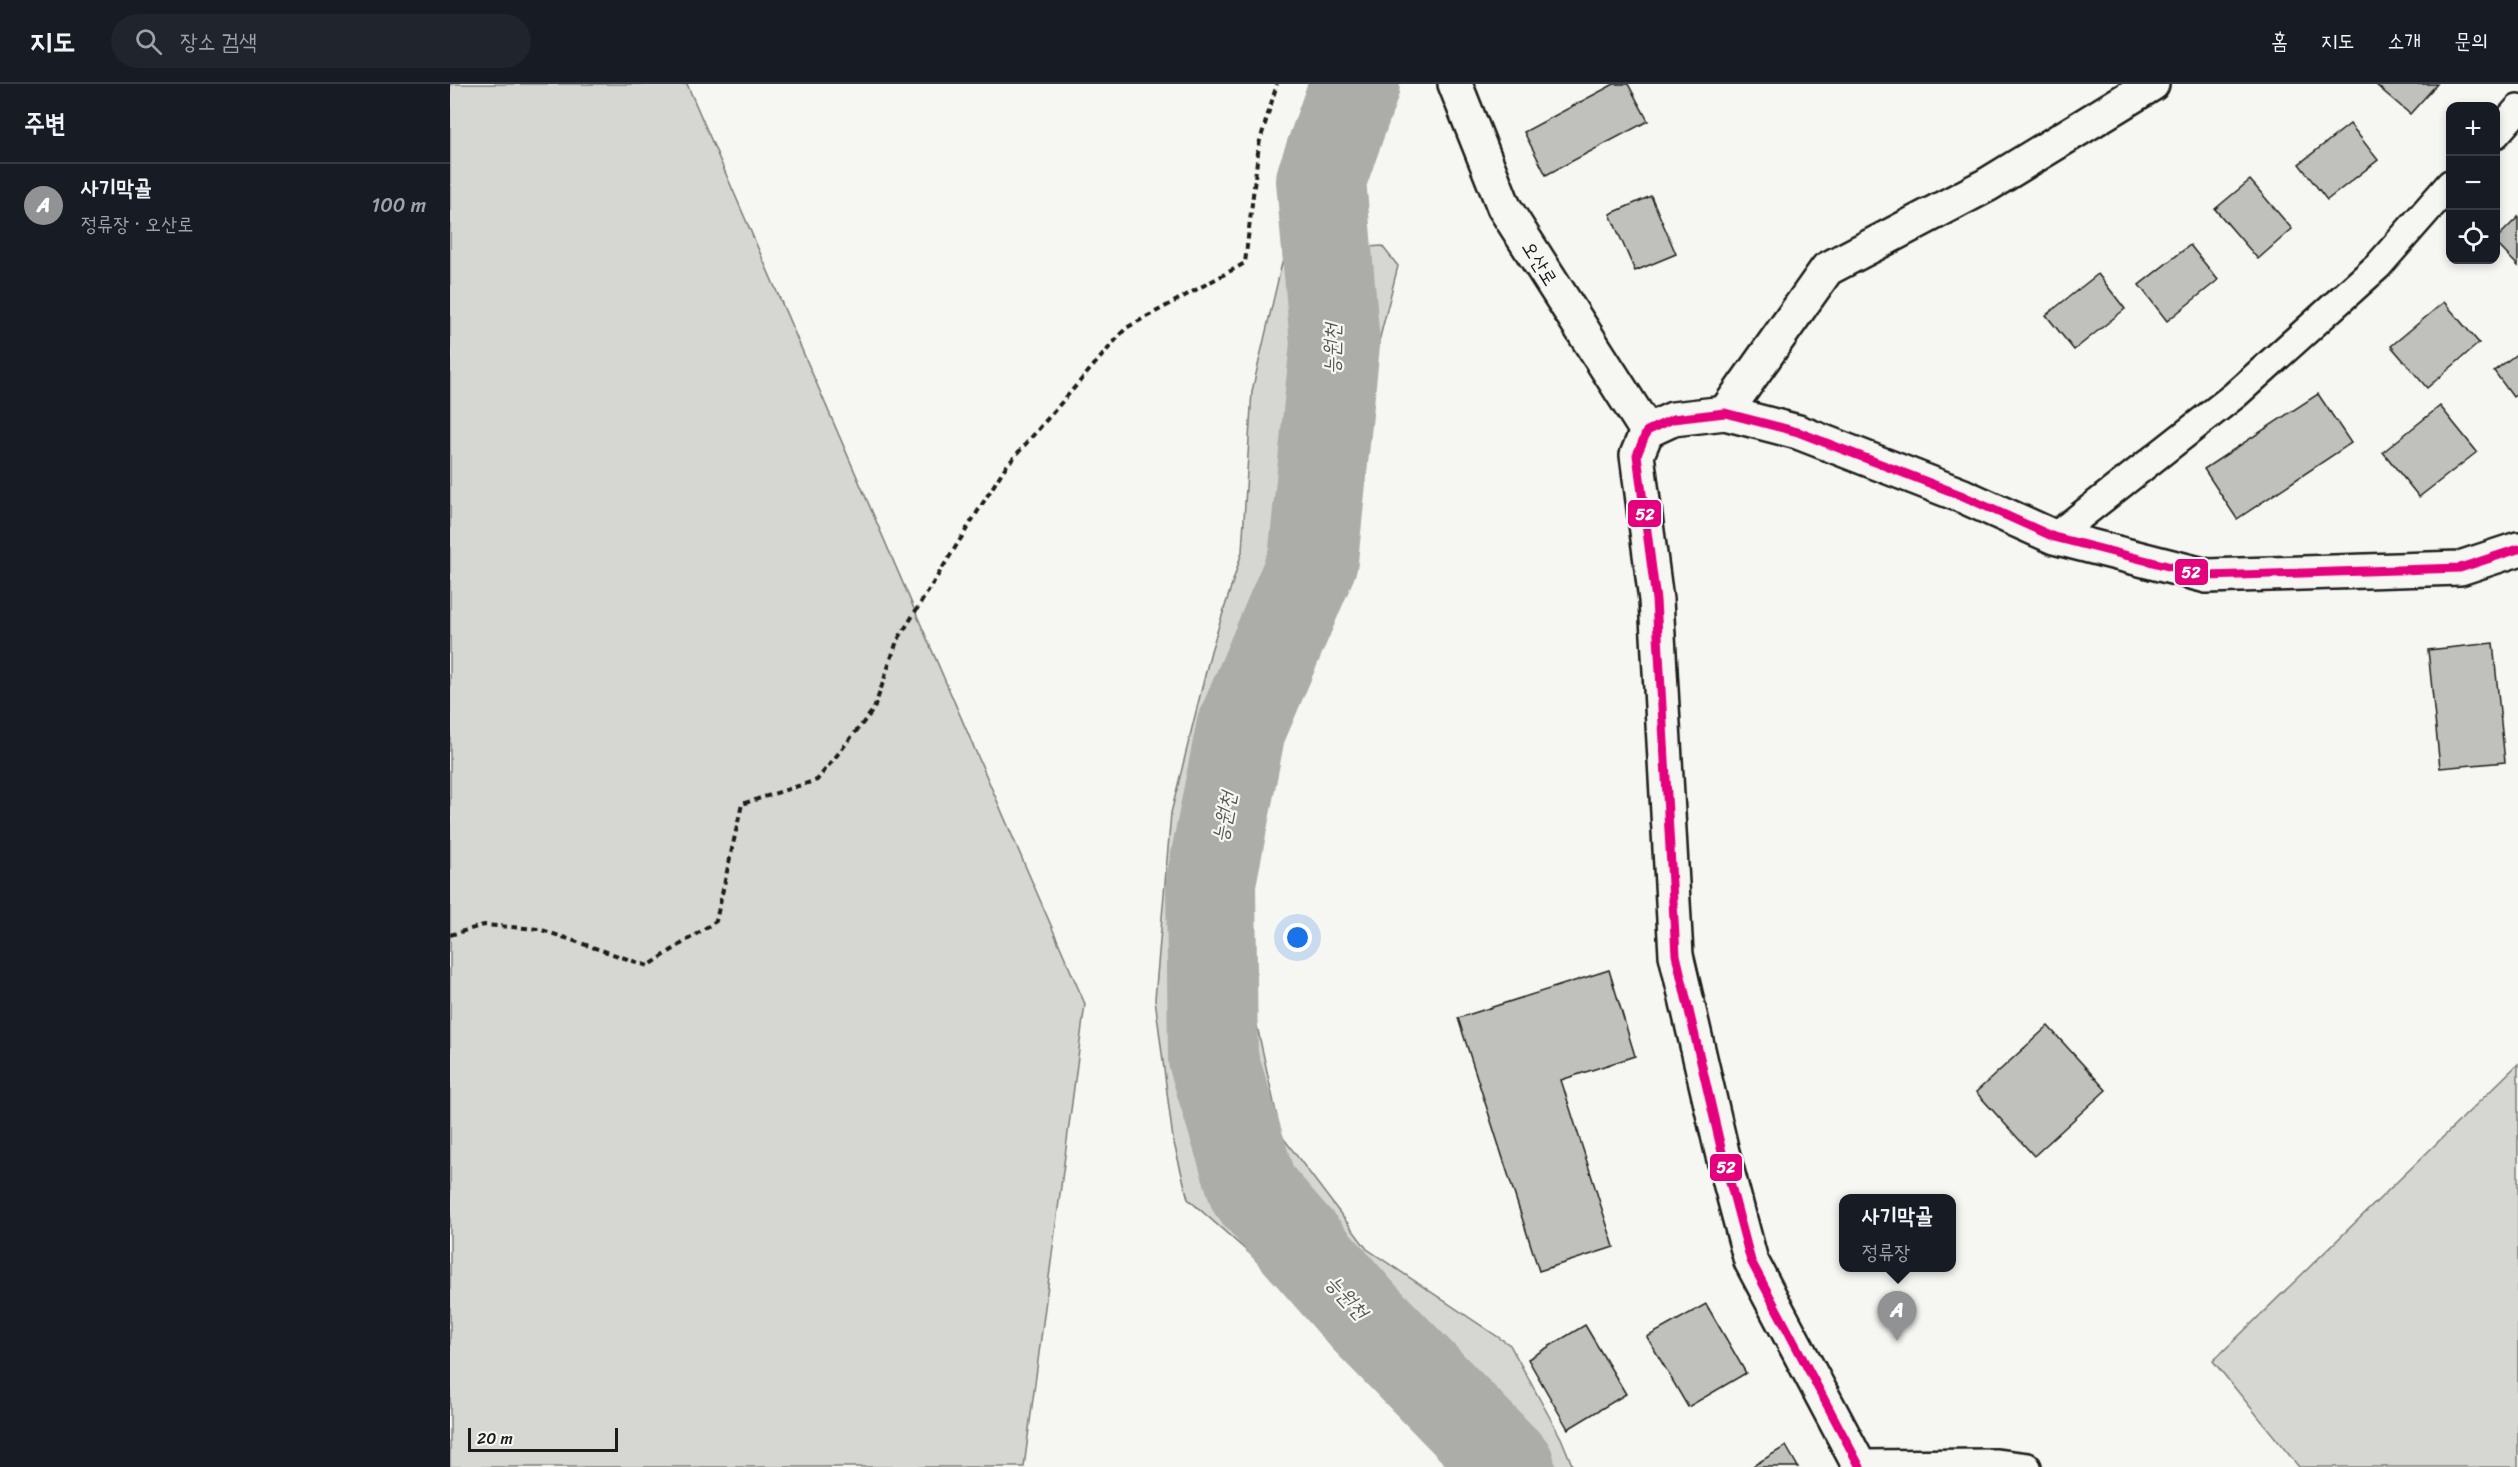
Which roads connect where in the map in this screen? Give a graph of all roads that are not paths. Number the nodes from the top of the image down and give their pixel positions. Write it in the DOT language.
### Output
graph roads {
  1 [pos="1455,84"];
  2 [pos="2152,84"];
  3 [pos="2518,109"];
  4 [pos="2500,129"];
  5 [pos="2446,190"];
  6 [pos="1725,413"];
  7 [pos="1647,432"];
  8 [pos="2054,537"];
  9 [pos="2518,549"];
  10 [pos="1859,1466"];
  11 [pos="2027,1467"];
  1 -- 7 [label="street, 오산로"];
  2 -- 6 [label="street"];
  3 -- 4 [label="lane"];
  5 -- 8 [label="lane"];
  6 -- 7 [label="street"];
  6 -- 8 [label="street"];
  7 -- 10 [label="street"];
  8 -- 9 [label="street"];
  10 -- 11 [label="lane"];
}
